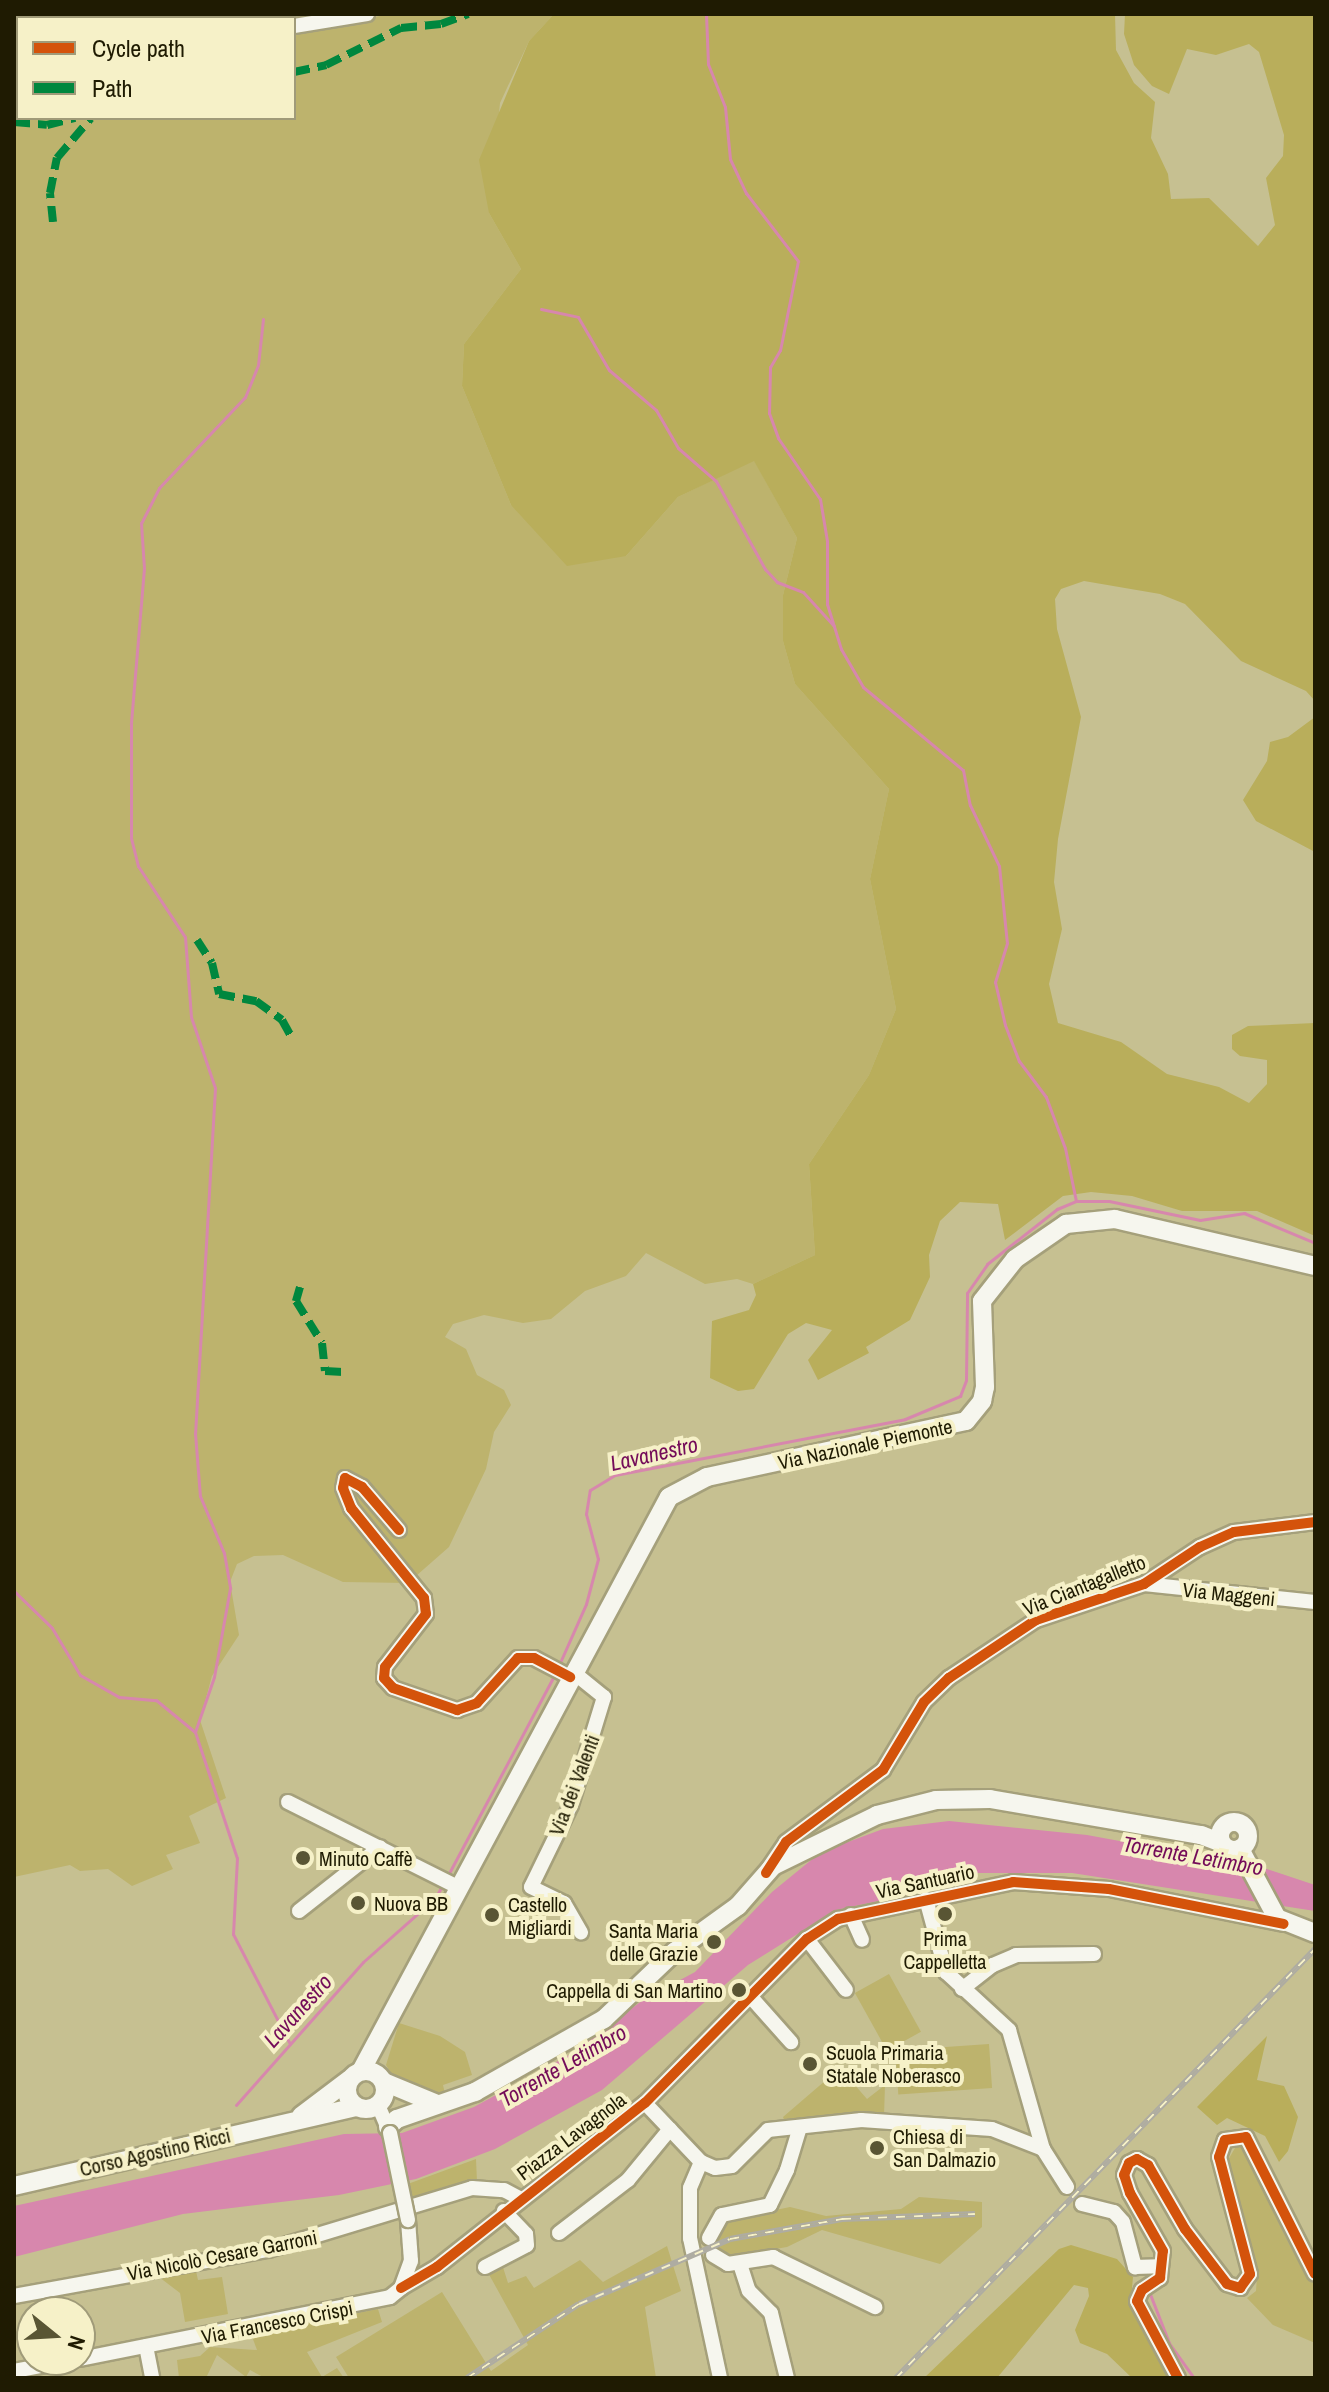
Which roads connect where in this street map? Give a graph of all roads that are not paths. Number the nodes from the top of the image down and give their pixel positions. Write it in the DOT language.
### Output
graph roads {
  1 [pos="367,14"];
  2 [pos="296,26"];
  3 [pos="1315,1266"];
  4 [pos="1315,1522"];
  5 [pos="399,1530"];
  6 [pos="1144,1584"];
  7 [pos="1315,1602"];
  8 [pos="572,1675"];
  9 [pos="288,1802"];
  10 [pos="380,1847"];
  11 [pos="766,1873"];
  12 [pos="456,1886"];
  13 [pos="926,1899"];
  14 [pos="299,1911"];
  15 [pos="851,1915"];
  16 [pos="1278,1917"];
  17 [pos="581,1932"];
  18 [pos="1315,1933"];
  19 [pos="807,1939"];
  20 [pos="862,1940"];
  21 [pos="1094,1954"];
  22 [pos="962,1989"];
  23 [pos="846,1990"];
  24 [pos="750,1996"];
  25 [pos="791,2042"];
  26 [pos="373,2085"];
  27 [pos="645,2103"];
  28 [pos="437,2104"];
  29 [pos="356,2107"];
  30 [pos="295,2120"];
  31 [pos="800,2127"];
  32 [pos="670,2129"];
  33 [pos="389,2130"];
  34 [pos="1043,2149"];
  35 [pos="701,2162"];
  36 [pos="14,2186"];
  37 [pos="1067,2187"];
  38 [pos="519,2198"];
  39 [pos="1082,2204"];
  40 [pos="504,2211"];
  41 [pos="559,2233"];
  42 [pos="709,2238"];
  43 [pos="713,2255"];
  44 [pos="740,2264"];
  45 [pos="1159,2266"];
  46 [pos="485,2267"];
  47 [pos="1315,2274"];
  48 [pos="401,2288"];
  49 [pos="14,2296"];
  50 [pos="875,2307"];
  51 [pos="146,2346"];
  52 [pos="96,2356"];
  53 [pos="152,2378"];
  54 [pos="720,2378"];
  55 [pos="787,2378"];
  56 [pos="1178,2378"];
  1 -- 2 [label="street"];
  3 -- 8 [label="main road, Via Nazionale Piemonte"];
  4 -- 6 [label="street, Via Ciantagalletto"];
  5 -- 8 [label="street"];
  6 -- 7 [label="street, Via Maggeni"];
  6 -- 11 [label="street, Via Ciantagalletto"];
  8 -- 12 [label="main road, Via Nazionale Piemonte"];
  8 -- 17 [label="street, Via dei Valenti"];
  9 -- 10 [label="street"];
  10 -- 12 [label="street"];
  10 -- 14 [label="street"];
  11 -- 16 [label="main road"];
  11 -- 28 [label="main road, Via Ciantagalletto"];
  12 -- 26 [label="main road, Via Nazionale Piemonte"];
  13 -- 15 [label="street, Via Santuario"];
  13 -- 16 [label="street, Via Santuario"];
  13 -- 22 [label="street"];
  15 -- 19 [label="street, Via Santuario"];
  15 -- 20 [label="street"];
  16 -- 18 [label="main road, Via Santuario"];
  19 -- 23 [label="street"];
  19 -- 24 [label="street, Via Santuario"];
  21 -- 22 [label="street"];
  22 -- 34 [label="street"];
  24 -- 25 [label="street"];
  24 -- 27 [label="street, Via Santuario"];
  26 -- 28 [label="main road"];
  26 -- 29 [label="main road, Corso Agostino Ricci"];
  26 -- 29 [label="main road"];
  26 -- 30 [label="main road, Corso Agostino Ricci"];
  26 -- 33 [label="street"];
  27 -- 32 [label="street"];
  27 -- 38 [label="street, Piazza Lavagnola"];
  28 -- 33 [label="main road, Via Ciantagalletto"];
  29 -- 30 [label="main road, Corso Agostino Ricci"];
  30 -- 36 [label="main road, Corso Agostino Ricci"];
  31 -- 34 [label="street"];
  31 -- 35 [label="street"];
  31 -- 42 [label="street"];
  32 -- 35 [label="street"];
  32 -- 41 [label="street"];
  33 -- 48 [label="street, bridge"];
  34 -- 37 [label="street"];
  35 -- 54 [label="street"];
  38 -- 40 [label="street, Piazza Lavagnola"];
  38 -- 49 [label="street, Via Nicolò Cesare Garroni"];
  39 -- 45 [label="street"];
  40 -- 46 [label="street"];
  40 -- 48 [label="street, Via Francesco Crispi"];
  43 -- 44 [label="street"];
  44 -- 50 [label="street"];
  44 -- 55 [label="street"];
  45 -- 47 [label="street"];
  45 -- 56 [label="street"];
  48 -- 51 [label="street, Via Francesco Crispi"];
  51 -- 52 [label="street, Via Francesco Crispi"];
  51 -- 53 [label="street"];
}
